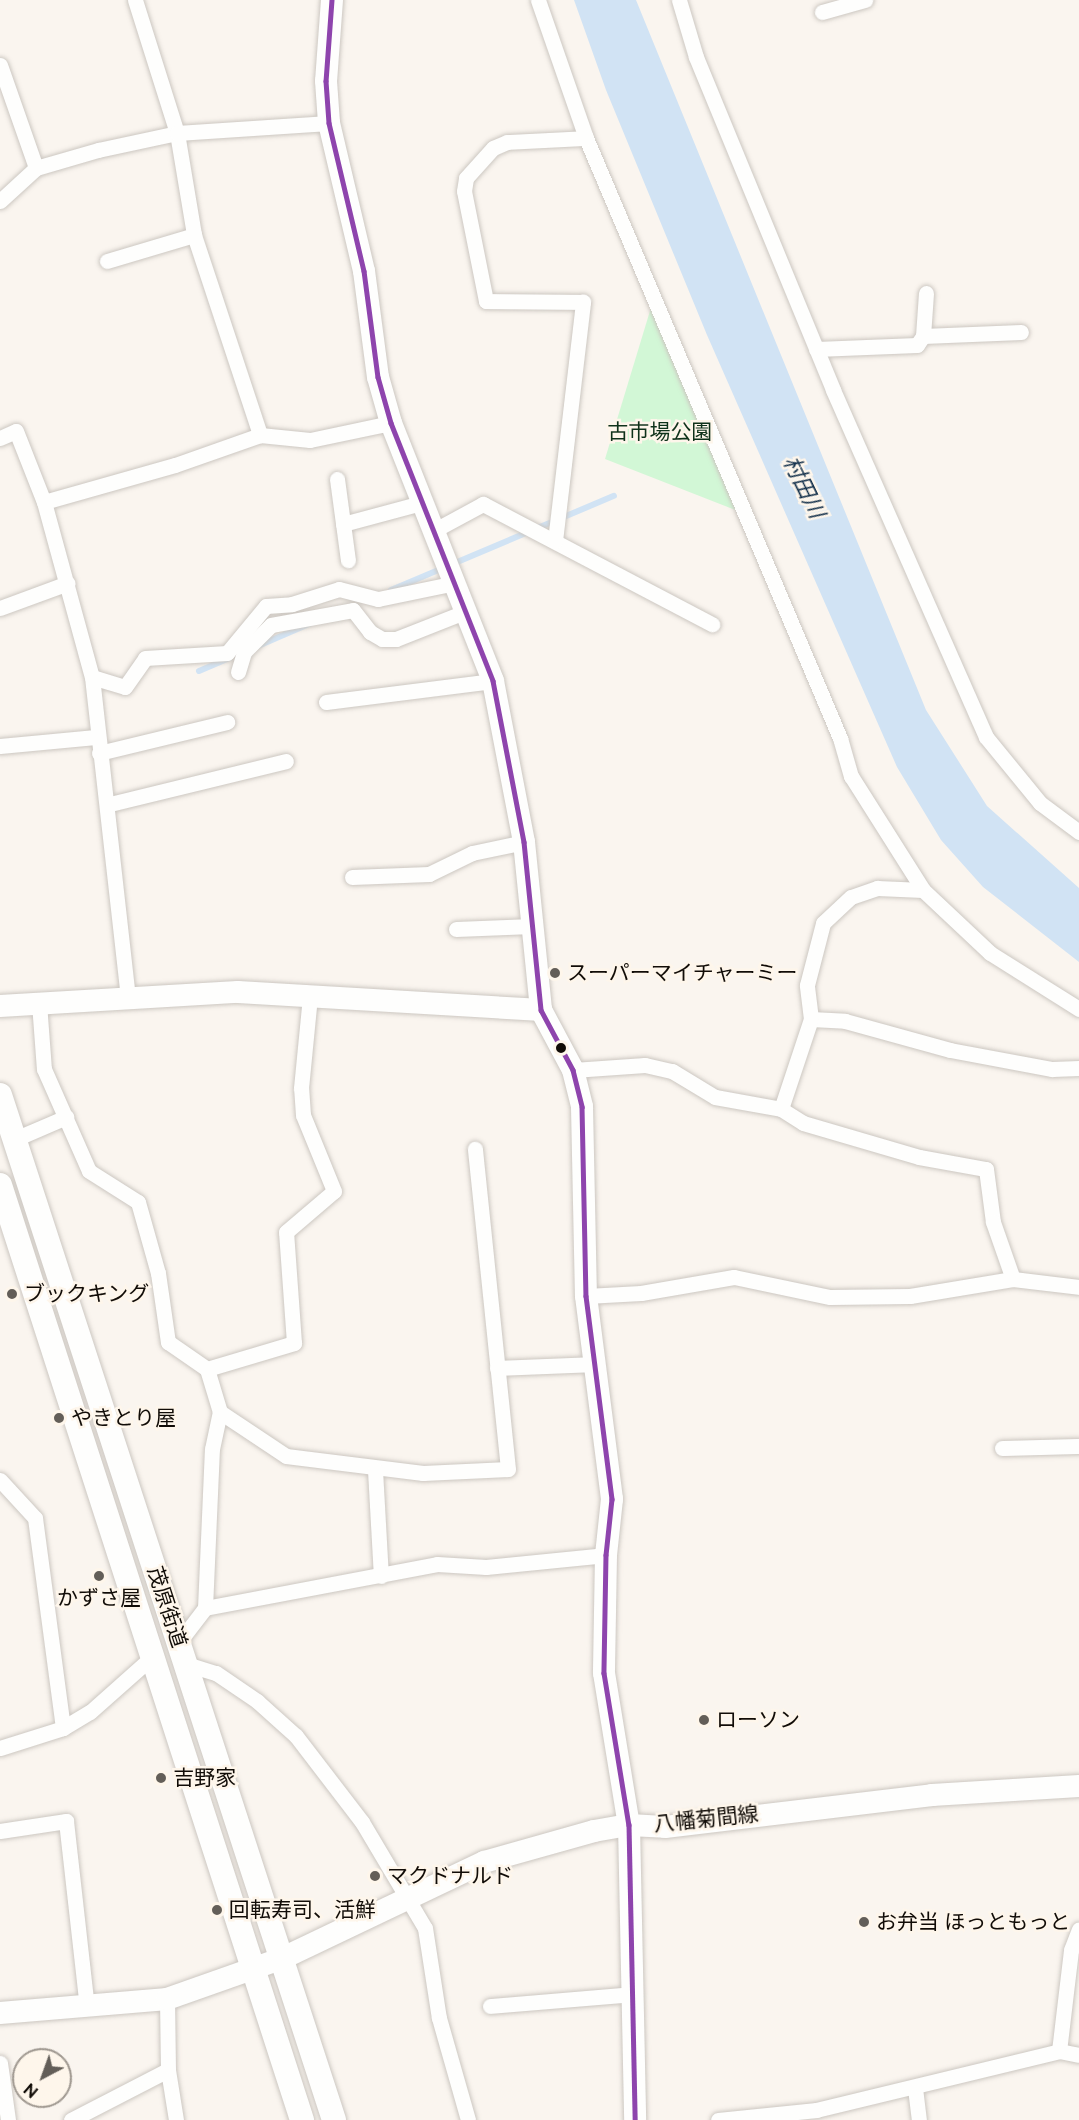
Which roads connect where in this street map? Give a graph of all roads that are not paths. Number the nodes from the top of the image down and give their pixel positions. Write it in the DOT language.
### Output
graph roads {
  1 [pos="135,0"];
  2 [pos="332,0"];
  3 [pos="538,0"];
  4 [pos="679,0"];
  5 [pos="865,0"];
  6 [pos="822,12"];
  7 [pos="0,65"];
  8 [pos="329,123"];
  9 [pos="177,133"];
  10 [pos="586,138"];
  11 [pos="36,168"];
  12 [pos="0,201"];
  13 [pos="194,235"];
  14 [pos="107,261"];
  15 [pos="926,293"];
  16 [pos="1021,333"];
  17 [pos="923,336"];
  18 [pos="816,349"];
  19 [pos="390,423"];
  20 [pos="260,435"];
  21 [pos="0,438"];
  22 [pos="337,479"];
  23 [pos="44,502"];
  24 [pos="421,504"];
  25 [pos="343,524"];
  26 [pos="433,531"];
  27 [pos="555,541"];
  28 [pos="348,560"];
  29 [pos="69,583"];
  30 [pos="455,583"];
  31 [pos="0,608"];
  32 [pos="467,611"];
  33 [pos="712,624"];
  34 [pos="238,672"];
  35 [pos="92,677"];
  36 [pos="493,681"];
  37 [pos="326,702"];
  38 [pos="227,722"];
  39 [pos="97,745"];
  40 [pos="0,746"];
  41 [pos="286,761"];
  42 [pos="110,804"];
  43 [pos="1079,832"];
  44 [pos="524,842"];
  45 [pos="352,877"];
  46 [pos="923,890"];
  47 [pos="531,926"];
  48 [pos="456,928"];
  49 [pos="128,996"];
  50 [pos="310,996"];
  51 [pos="39,1003"];
  52 [pos="0,1006"];
  53 [pos="1079,1009"];
  54 [pos="541,1010"];
  55 [pos="811,1018"];
  56 [pos="1079,1068"];
  57 [pos="573,1070"];
  58 [pos="0,1095"];
  59 [pos="781,1109"];
  60 [pos="66,1117"];
  61 [pos="15,1139"];
  62 [pos="475,1149"];
  63 [pos="0,1185"];
  64 [pos="1013,1279"];
  65 [pos="1079,1287"];
  66 [pos="586,1296"];
  67 [pos="595,1364"];
  68 [pos="497,1368"];
  69 [pos="207,1369"];
  70 [pos="220,1412"];
  71 [pos="1079,1446"];
  72 [pos="1002,1448"];
  73 [pos="375,1470"];
  74 [pos="0,1480"];
  75 [pos="606,1555"];
  76 [pos="381,1576"];
  77 [pos="205,1608"];
  78 [pos="182,1653"];
  79 [pos="152,1657"];
  80 [pos="63,1728"];
  81 [pos="0,1748"];
  82 [pos="1079,1786"];
  83 [pos="629,1825"];
  84 [pos="0,1832"];
  85 [pos="407,1898"];
  86 [pos="1079,1929"];
  87 [pos="283,1958"];
  88 [pos="252,1969"];
  89 [pos="632,1994"];
  90 [pos="167,1999"];
  91 [pos="490,2006"];
  92 [pos="87,2008"];
  93 [pos="0,2013"];
  94 [pos="1059,2051"];
  95 [pos="1079,2055"];
  96 [pos="0,2063"];
  97 [pos="168,2070"];
  98 [pos="915,2088"];
  99 [pos="5,2117"];
  100 [pos="71,2120"];
  101 [pos="176,2120"];
  102 [pos="302,2120"];
  103 [pos="334,2120"];
  104 [pos="468,2120"];
  105 [pos="635,2120"];
  106 [pos="718,2120"];
  107 [pos="920,2120"];
  1 -- 9 [label="street"];
  2 -- 8 [label="street"];
  3 -- 10 [label="street"];
  4 -- 18 [label="street"];
  5 -- 6 [label="street"];
  7 -- 11 [label="street"];
  8 -- 9 [label="street"];
  8 -- 19 [label="street"];
  9 -- 11 [label="street"];
  9 -- 13 [label="street"];
  10 -- 27 [label="street"];
  10 -- 46 [label="street"];
  11 -- 12 [label="street"];
  13 -- 14 [label="street"];
  13 -- 20 [label="street"];
  15 -- 17 [label="street"];
  16 -- 17 [label="street"];
  17 -- 18 [label="street"];
  18 -- 43 [label="street"];
  19 -- 20 [label="street"];
  19 -- 24 [label="street"];
  20 -- 23 [label="street"];
  21 -- 23 [label="street"];
  22 -- 25 [label="street"];
  23 -- 29 [label="street"];
  24 -- 25 [label="street"];
  24 -- 26 [label="street"];
  25 -- 28 [label="street"];
  26 -- 27 [label="street"];
  26 -- 30 [label="street"];
  27 -- 33 [label="street"];
  29 -- 31 [label="street"];
  29 -- 35 [label="street"];
  30 -- 32 [label="street"];
  30 -- 35 [label="street"];
  32 -- 34 [label="street"];
  32 -- 36 [label="street"];
  35 -- 39 [label="street"];
  36 -- 37 [label="street"];
  36 -- 44 [label="street"];
  38 -- 39 [label="street"];
  39 -- 40 [label="street"];
  39 -- 42 [label="street"];
  41 -- 42 [label="street"];
  42 -- 49 [label="street"];
  44 -- 45 [label="street"];
  44 -- 47 [label="street"];
  46 -- 53 [label="street"];
  46 -- 55 [label="street"];
  47 -- 48 [label="street"];
  47 -- 54 [label="street"];
  49 -- 50 [label="street"];
  49 -- 51 [label="street"];
  50 -- 54 [label="street"];
  50 -- 69 [label="street"];
  51 -- 52 [label="street"];
  51 -- 60 [label="street"];
  54 -- 57 [label="street"];
  55 -- 56 [label="street"];
  55 -- 59 [label="street"];
  57 -- 59 [label="street"];
  57 -- 66 [label="street"];
  58 -- 61 [label="main road, 茂原街道"];
  59 -- 64 [label="street"];
  60 -- 61 [label="street"];
  60 -- 69 [label="street"];
  61 -- 78 [label="main road, 茂原街道"];
  62 -- 68 [label="street"];
  63 -- 79 [label="main road, 茂原街道"];
  64 -- 65 [label="street"];
  64 -- 66 [label="street"];
  66 -- 67 [label="street"];
  67 -- 68 [label="street"];
  67 -- 75 [label="street"];
  68 -- 73 [label="street"];
  69 -- 70 [label="street"];
  70 -- 73 [label="street"];
  70 -- 77 [label="street"];
  71 -- 72 [label="street"];
  73 -- 76 [label="street"];
  74 -- 80 [label="street"];
  75 -- 76 [label="street"];
  75 -- 83 [label="street"];
  76 -- 77 [label="street"];
  77 -- 78 [label="street"];
  78 -- 85 [label="street"];
  78 -- 87 [label="main road, 茂原街道"];
  79 -- 80 [label="street"];
  79 -- 88 [label="main road, 茂原街道"];
  80 -- 81 [label="street"];
  82 -- 83 [label="street, 八幡菊間線"];
  83 -- 85 [label="street, 八幡菊間線"];
  83 -- 89 [label="street"];
  84 -- 92 [label="street"];
  85 -- 87 [label="street, 八幡菊間線"];
  85 -- 104 [label="street"];
  86 -- 94 [label="street"];
  87 -- 88 [label="street, 八幡菊間線"];
  87 -- 103 [label="main road, 茂原街道"];
  88 -- 90 [label="street, 八幡菊間線"];
  88 -- 102 [label="main road, 茂原街道"];
  89 -- 91 [label="street"];
  89 -- 105 [label="street"];
  90 -- 92 [label="street, 八幡菊間線"];
  90 -- 97 [label="street"];
  92 -- 93 [label="street, 八幡菊間線"];
  94 -- 95 [label="street"];
  94 -- 98 [label="street"];
  96 -- 99 [label="street"];
  97 -- 100 [label="street"];
  97 -- 101 [label="street"];
  98 -- 106 [label="street"];
  98 -- 107 [label="street"];
}
